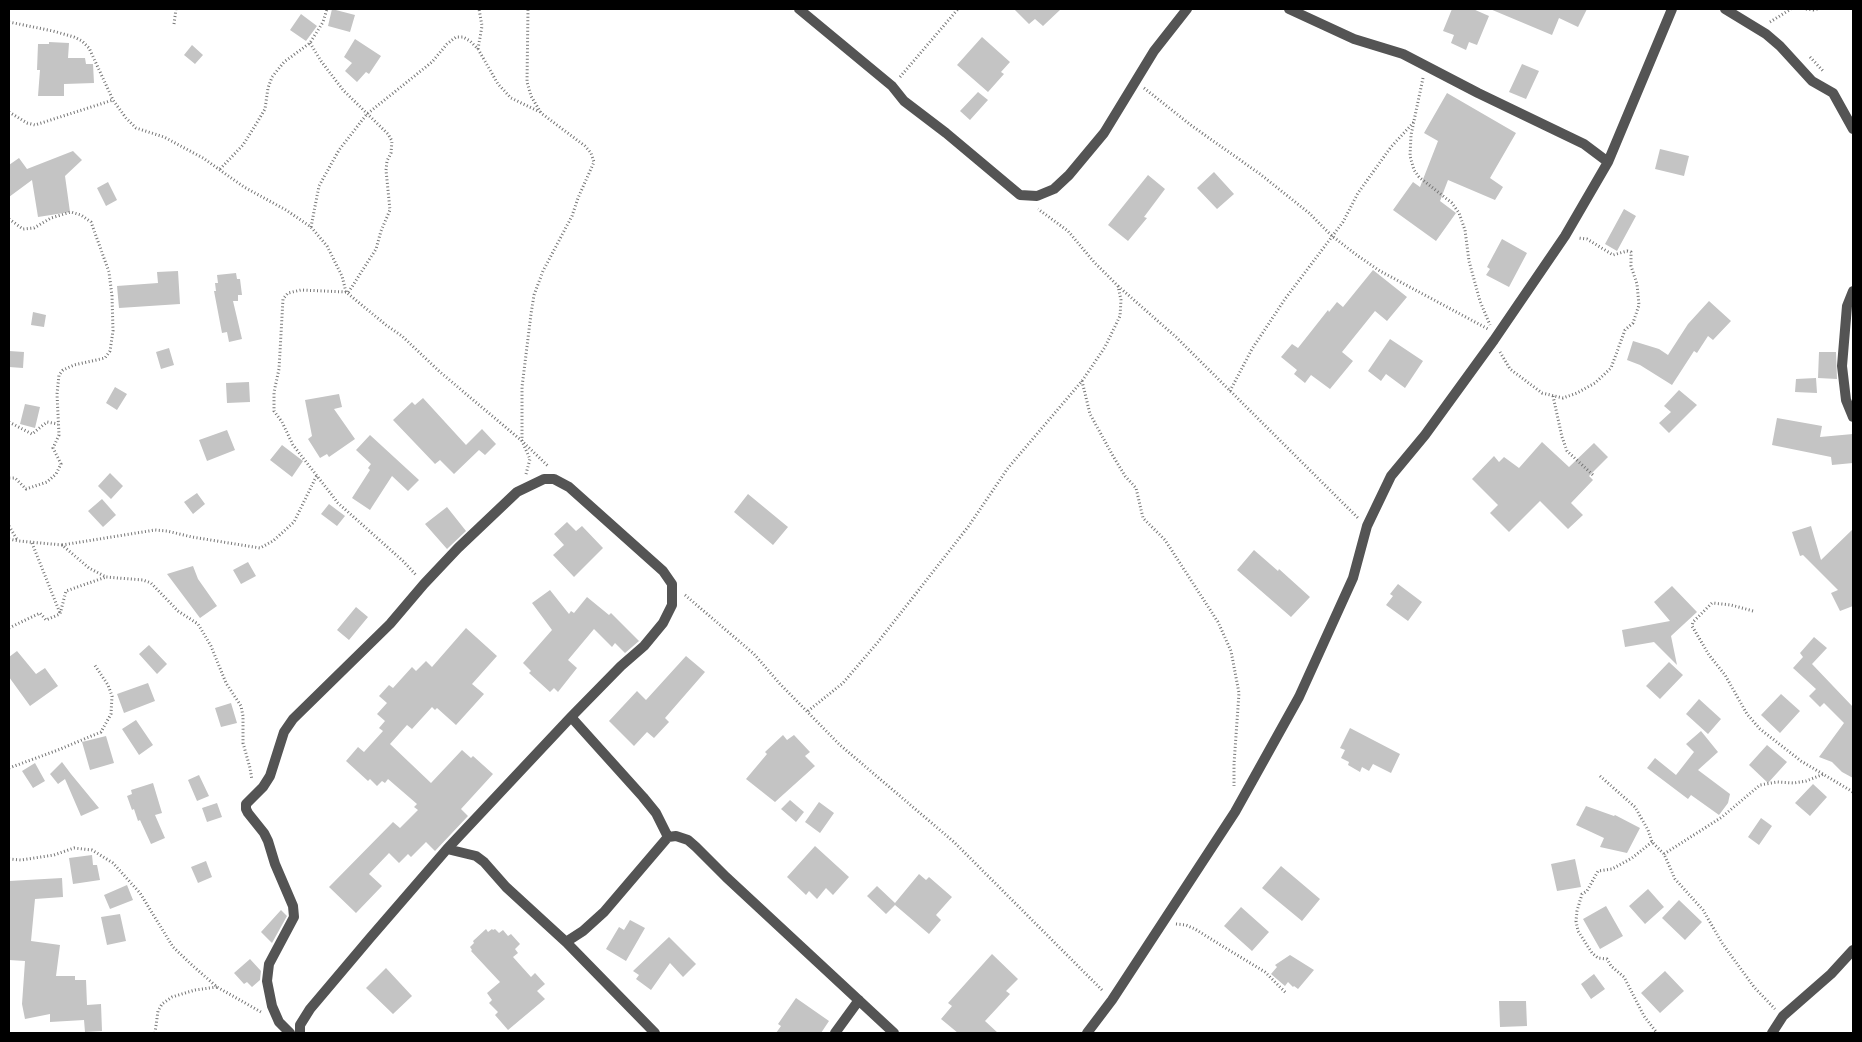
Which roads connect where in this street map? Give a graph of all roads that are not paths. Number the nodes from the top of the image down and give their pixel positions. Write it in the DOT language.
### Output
graph roads {
  1 [pos="799,9"];
  2 [pos="1186,9"];
  3 [pos="1289,9"];
  4 [pos="1672,9"];
  5 [pos="1725,9"];
  6 [pos="1853,129"];
  7 [pos="1608,162"];
  8 [pos="1853,291"];
  9 [pos="1853,417"];
  10 [pos="571,717"];
  11 [pos="668,837"];
  12 [pos="447,849"];
  13 [pos="566,942"];
  14 [pos="1853,950"];
  15 [pos="860,1000"];
  16 [pos="290,1033"];
  17 [pos="300,1033"];
  18 [pos="655,1033"];
  19 [pos="836,1033"];
  20 [pos="894,1033"];
  21 [pos="1087,1033"];
  22 [pos="1772,1033"];
  1 -- 2 [label="street"];
  3 -- 7 [label="street"];
  4 -- 7 [label="street"];
  5 -- 6 [label="street"];
  7 -- 21 [label="street"];
  8 -- 9 [label="street"];
  10 -- 11 [label="street"];
  10 -- 12 [label="street"];
  10 -- 16 [label="street"];
  11 -- 13 [label="street"];
  11 -- 15 [label="street"];
  12 -- 13 [label="street"];
  12 -- 17 [label="street"];
  13 -- 18 [label="street"];
  14 -- 22 [label="street"];
  15 -- 19 [label="street"];
  15 -- 20 [label="street"];
}
